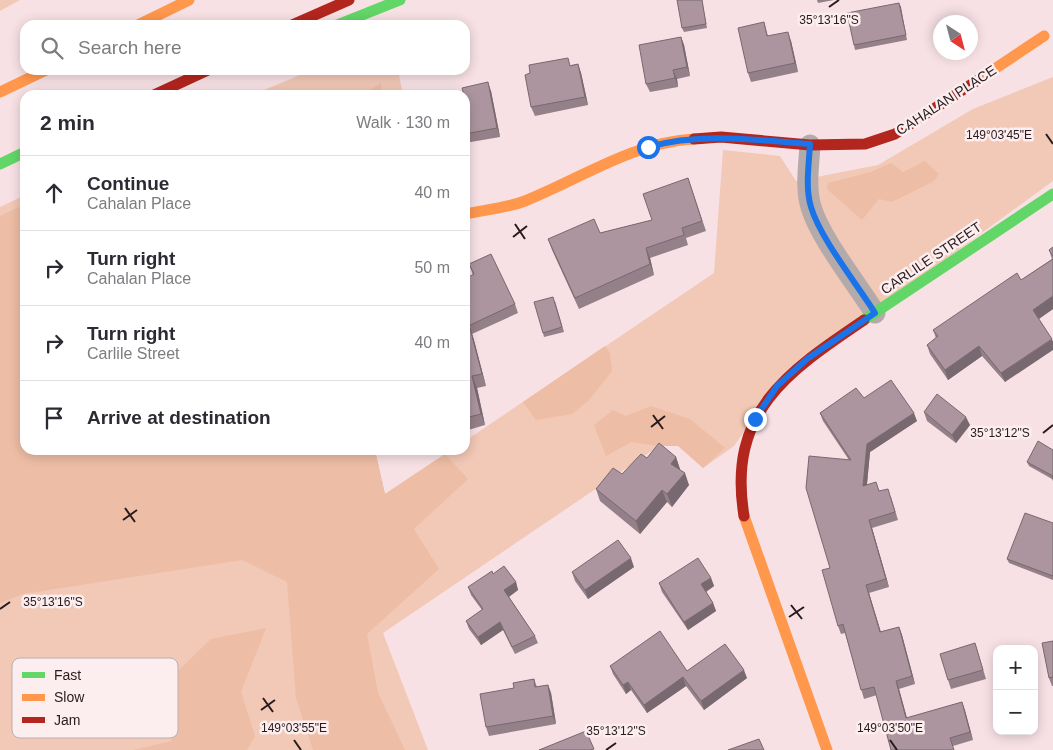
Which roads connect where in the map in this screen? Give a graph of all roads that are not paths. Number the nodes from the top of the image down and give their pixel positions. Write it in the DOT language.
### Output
graph roads {
  1 [pos="189,0"];
  2 [pos="349,0"];
  3 [pos="400,0"];
  4 [pos="148,20"];
  5 [pos="303,20"];
  6 [pos="350,20"];
  7 [pos="1044,36"];
  8 [pos="36,75"];
  9 [pos="199,75"];
  10 [pos="165,90"];
  11 [pos="0,92"];
  12 [pos="810,144"];
  13 [pos="20,154"];
  14 [pos="0,164"];
  15 [pos="1053,194"];
  16 [pos="470,213"];
  17 [pos="875,313"];
  18 [pos="828,750"];
  1 -- 4 [label="street"];
  2 -- 5 [label="street"];
  3 -- 6 [label="street"];
  7 -- 12 [label="street, CAHALAN PLACE"];
  8 -- 11 [label="street"];
  9 -- 10 [label="street"];
  12 -- 16 [label="street, CAHALAN PLACE"];
  12 -- 17 [label="street"];
  13 -- 14 [label="street"];
  15 -- 17 [label="street, CARLILE STREET"];
  17 -- 18 [label="street, CARLILE STREET"];
}
